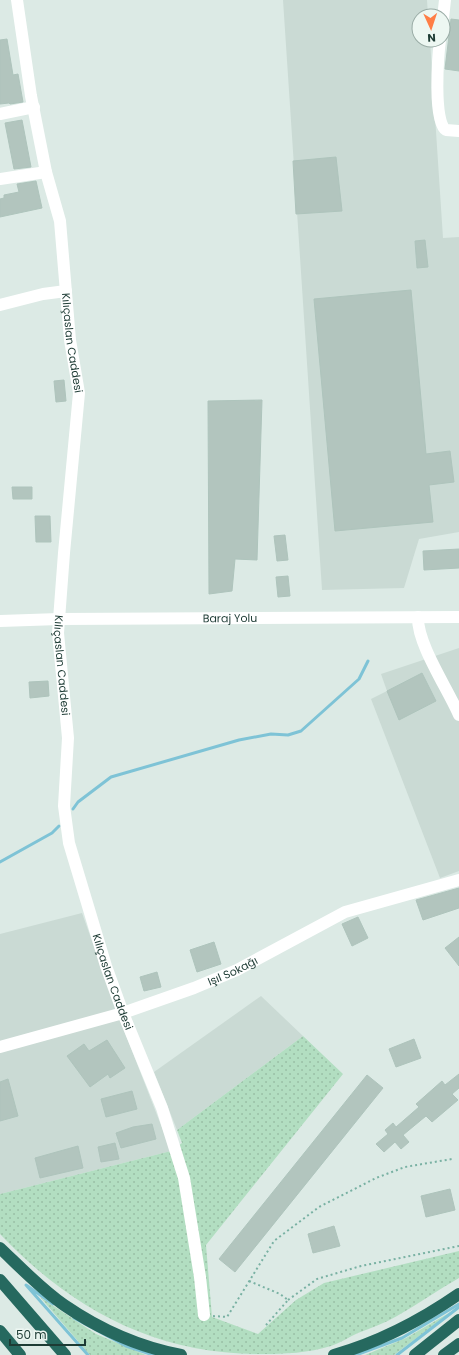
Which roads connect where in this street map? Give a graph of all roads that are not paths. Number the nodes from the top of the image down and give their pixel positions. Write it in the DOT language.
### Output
graph roads {
  1 [pos="16,0"];
  2 [pos="439,48"];
  3 [pos="34,107"];
  4 [pos="0,114"];
  5 [pos="459,131"];
  6 [pos="46,172"];
  7 [pos="0,179"];
  8 [pos="66,291"];
  9 [pos="0,305"];
  10 [pos="459,616"];
  11 [pos="418,617"];
  12 [pos="59,618"];
  13 [pos="0,621"];
  14 [pos="459,715"];
  15 [pos="459,880"];
  16 [pos="123,1012"];
  17 [pos="0,1047"];
  18 [pos="0,1248"];
  19 [pos="0,1280"];
  20 [pos="459,1294"];
  21 [pos="204,1315"];
  22 [pos="459,1320"];
  23 [pos="0,1332"];
  24 [pos="0,1336"];
  25 [pos="459,1344"];
  26 [pos="14,1355"];
  27 [pos="20,1355"];
  28 [pos="65,1355"];
  29 [pos="181,1355"];
  30 [pos="334,1355"];
  31 [pos="415,1355"];
  32 [pos="444,1355"];
  1 -- 3 [label="street, Kılıçaslan Caddesi"];
  2 -- 5 [label="street"];
  3 -- 4 [label="street"];
  3 -- 6 [label="street, Kılıçaslan Caddesi"];
  6 -- 7 [label="street"];
  6 -- 8 [label="street, Kılıçaslan Caddesi"];
  8 -- 9 [label="street"];
  8 -- 12 [label="street, Kılıçaslan Caddesi"];
  10 -- 11 [label="street, Baraj Yolu"];
  11 -- 12 [label="street, Baraj Yolu"];
  11 -- 14 [label="street"];
  12 -- 13 [label="street, Baraj Yolu"];
  12 -- 16 [label="street, Kılıçaslan Caddesi"];
  15 -- 16 [label="street, Işıl Sokağı"];
  16 -- 17 [label="street, Işıl Sokağı"];
  16 -- 21 [label="street, Kılıçaslan Caddesi"];
  18 -- 29 [label="highway"];
  19 -- 28 [label="highway"];
  20 -- 30 [label="highway"];
  22 -- 31 [label="highway"];
  23 -- 27 [label="highway"];
  24 -- 26 [label="highway"];
  25 -- 32 [label="highway"];
}
